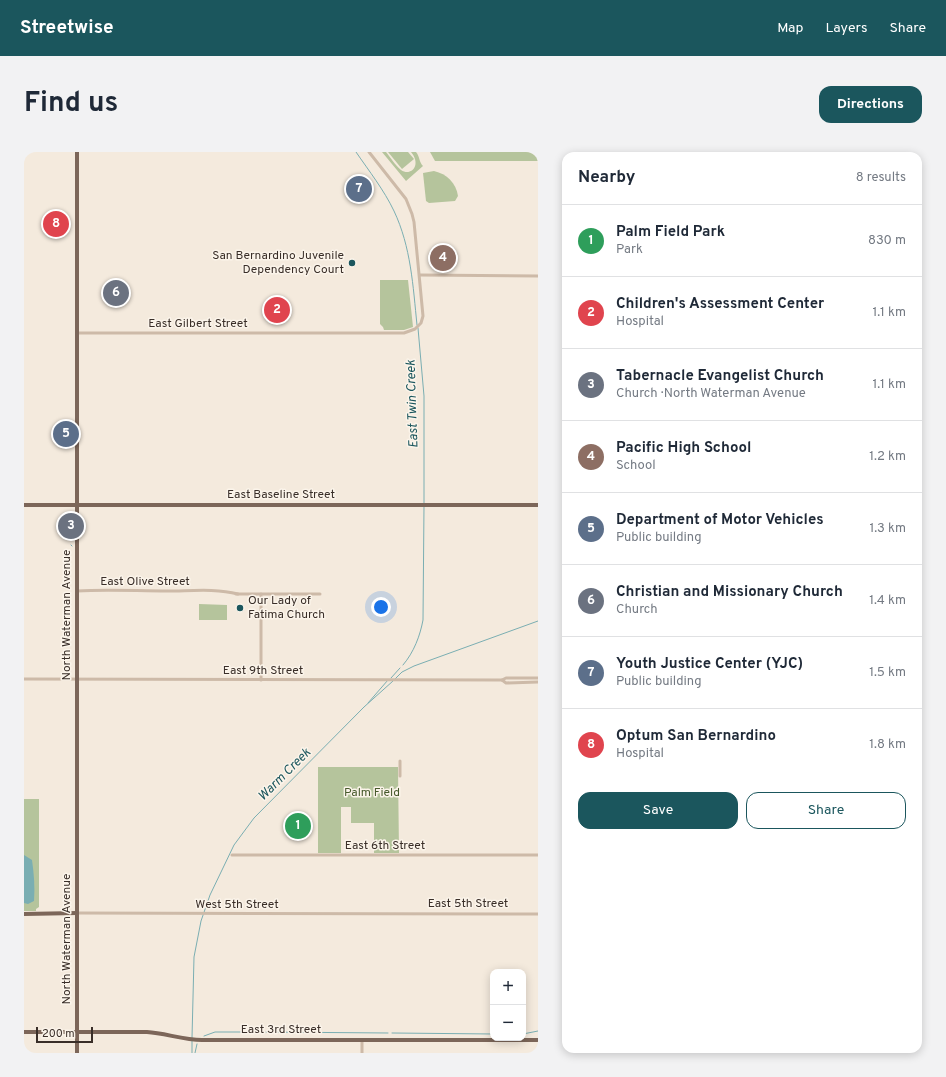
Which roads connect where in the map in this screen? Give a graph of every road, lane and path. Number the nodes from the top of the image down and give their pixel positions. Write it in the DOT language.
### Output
graph roads {
  1 [pos="77,152"];
  2 [pos="369,152"];
  3 [pos="420,275"];
  4 [pos="538,276"];
  5 [pos="77,333"];
  6 [pos="24,505"];
  7 [pos="77,505"];
  8 [pos="538,505"];
  9 [pos="77,591"];
  10 [pos="261,594"];
  11 [pos="320,594"];
  12 [pos="538,678"];
  13 [pos="24,679"];
  14 [pos="77,680"];
  15 [pos="261,680"];
  16 [pos="502,680"];
  17 [pos="538,682"];
  18 [pos="400,761"];
  19 [pos="400,776"];
  20 [pos="232,855"];
  21 [pos="538,855"];
  22 [pos="24,914"];
  23 [pos="77,914"];
  24 [pos="398,914"];
  25 [pos="538,914"];
  26 [pos="24,1032"];
  27 [pos="77,1032"];
  28 [pos="362,1040"];
  29 [pos="538,1040"];
  30 [pos="77,1053"];
  31 [pos="362,1053"];
  1 -- 5 [label="main road, North Waterman Avenue"];
  2 -- 3 [label="street"];
  3 -- 4 [label="street"];
  3 -- 5 [label="street, East Gilbert Street"];
  5 -- 7 [label="main road, North Waterman Avenue"];
  6 -- 7 [label="main road, East Baseline Street"];
  7 -- 8 [label="main road, East Baseline Street"];
  7 -- 9 [label="main road, North Waterman Avenue"];
  9 -- 10 [label="street, East Olive Street"];
  9 -- 14 [label="main road, North Waterman Avenue"];
  10 -- 11 [label="street, East Olive Street"];
  10 -- 15 [label="street"];
  12 -- 16 [label="street, East 9th Street"];
  13 -- 14 [label="street, East 9th Street"];
  14 -- 15 [label="street, East 9th Street"];
  14 -- 23 [label="main road, North Waterman Avenue"];
  15 -- 16 [label="street, East 9th Street"];
  16 -- 17 [label="street, East 9th Street"];
  18 -- 19 [label="street"];
  20 -- 21 [label="street, East 6th Street"];
  22 -- 23 [label="main road"];
  23 -- 24 [label="street, West 5th Street"];
  23 -- 27 [label="main road, North Waterman Avenue"];
  24 -- 25 [label="street, East 5th Street"];
  26 -- 27 [label="main road, East 3rd Street"];
  27 -- 28 [label="main road, East 3rd Street"];
  27 -- 30 [label="main road, North Waterman Avenue"];
  28 -- 29 [label="main road, East 3rd Street"];
  28 -- 31 [label="street"];
}
